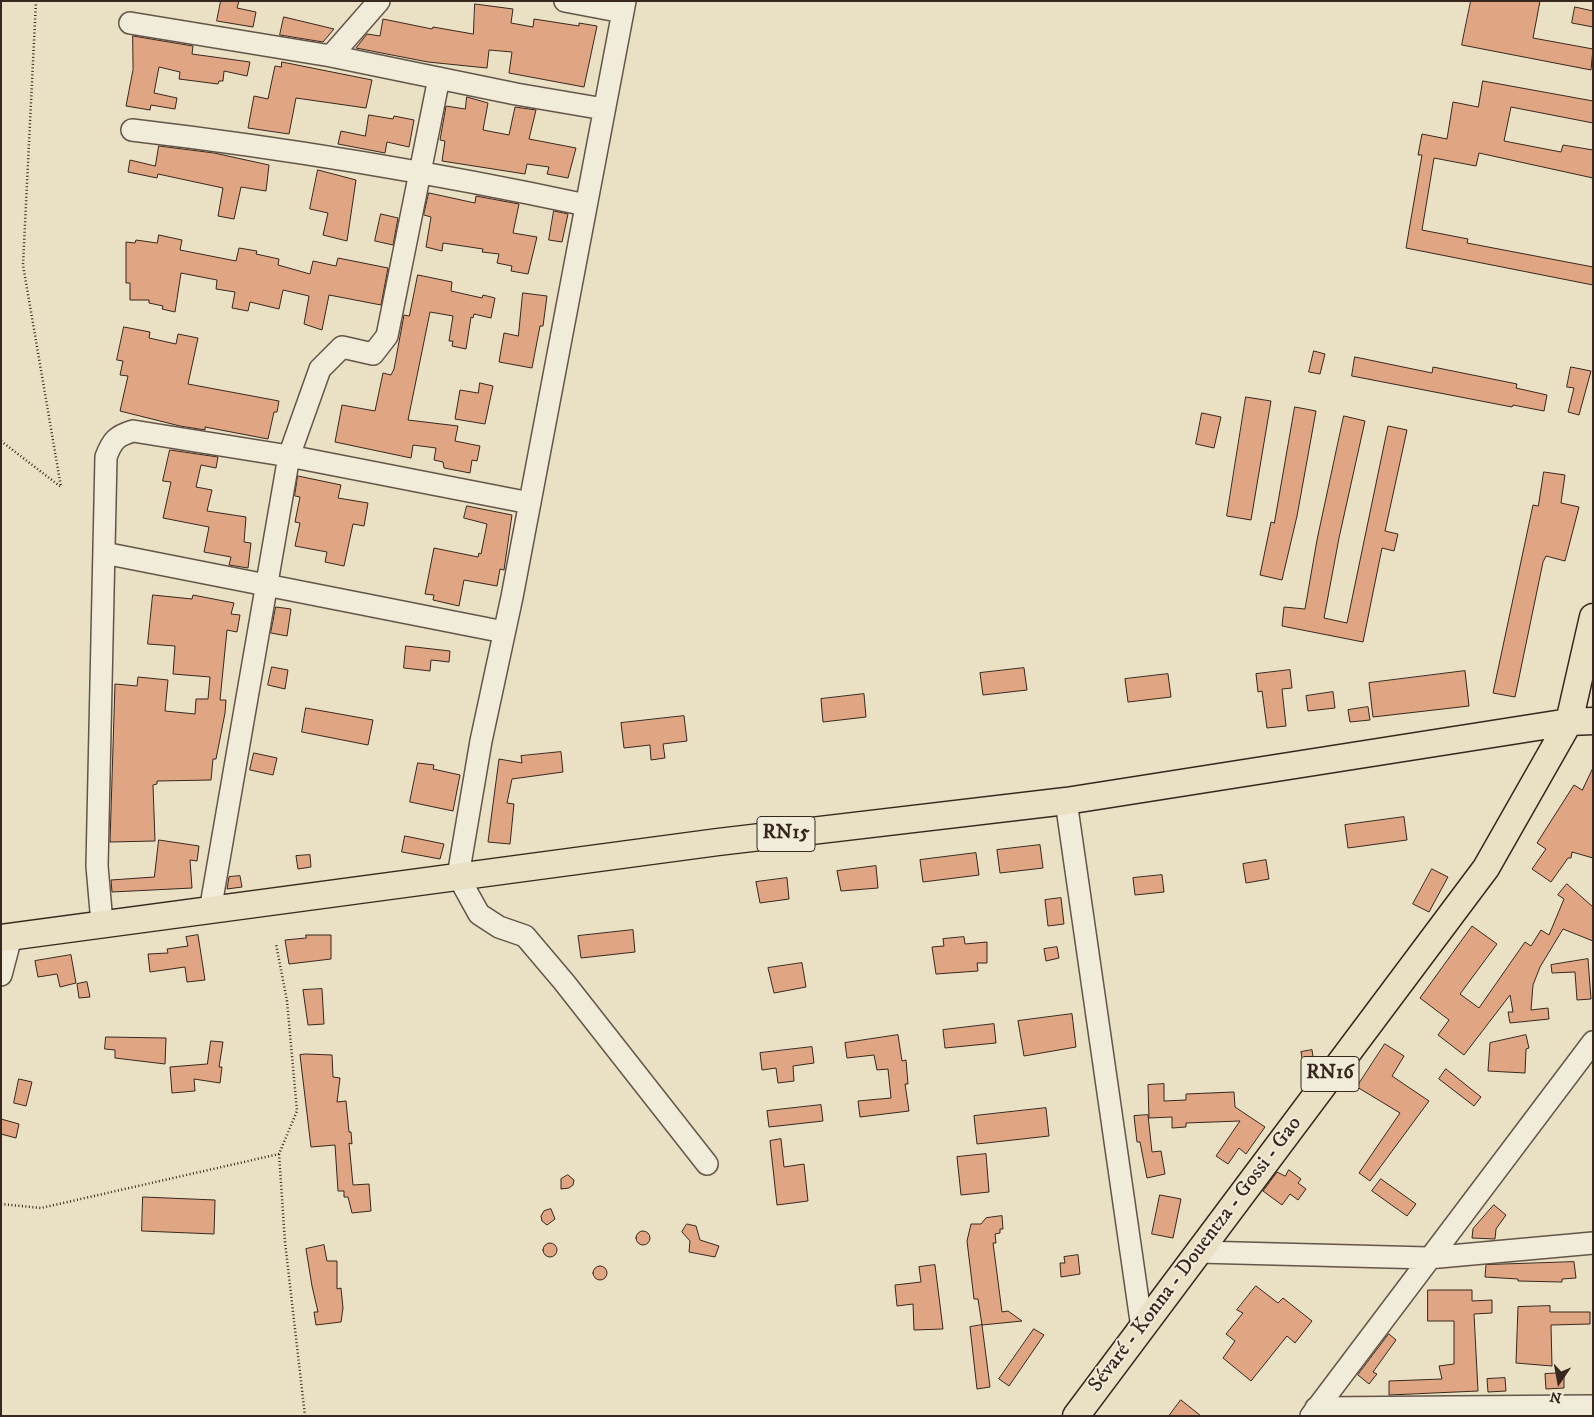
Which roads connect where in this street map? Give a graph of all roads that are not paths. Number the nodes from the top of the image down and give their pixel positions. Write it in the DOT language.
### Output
graph roads {
  1 [pos="379,1"];
  2 [pos="565,1"];
  3 [pos="624,6"];
  4 [pos="130,23"];
  5 [pos="331,56"];
  6 [pos="439,78"];
  7 [pos="604,109"];
  8 [pos="132,130"];
  9 [pos="420,174"];
  10 [pos="586,205"];
  11 [pos="289,456"];
  12 [pos="530,503"];
  13 [pos="104,552"];
  14 [pos="265,585"];
  15 [pos="1593,617"];
  16 [pos="504,632"];
  17 [pos="1581,722"];
  18 [pos="1066,801"];
  19 [pos="458,876"];
  20 [pos="210,911"];
  21 [pos="102,923"];
  22 [pos="6,938"];
  23 [pos="1,975"];
  24 [pos="1593,1042"];
  25 [pos="707,1164"];
  26 [pos="1593,1243"];
  27 [pos="1199,1252"];
  28 [pos="1428,1258"];
  29 [pos="1142,1328"];
  30 [pos="1593,1406"];
  31 [pos="1314,1412"];
  32 [pos="1076,1416"];
  1 -- 5 [label="street"];
  2 -- 3 [label="street"];
  3 -- 7 [label="street"];
  4 -- 5 [label="street"];
  5 -- 6 [label="street"];
  6 -- 7 [label="street"];
  6 -- 9 [label="street"];
  7 -- 10 [label="street"];
  8 -- 9 [label="street"];
  9 -- 10 [label="street"];
  9 -- 11 [label="street"];
  10 -- 12 [label="street"];
  11 -- 12 [label="street"];
  11 -- 13 [label="street"];
  11 -- 14 [label="street"];
  12 -- 16 [label="street"];
  13 -- 14 [label="street"];
  13 -- 21 [label="street"];
  14 -- 16 [label="street"];
  14 -- 20 [label="street"];
  15 -- 17 [label="main road, Sévaré - Konna - Douentza - Gossi - Gao"];
  16 -- 19 [label="street"];
  17 -- 18 [label="main road, RN15"];
  17 -- 27 [label="main road, Sévaré - Konna - Douentza - Gossi - Gao / RN16"];
  18 -- 19 [label="main road, RN15"];
  18 -- 29 [label="street"];
  19 -- 20 [label="main road, RN15"];
  19 -- 25 [label="street"];
  20 -- 21 [label="main road, RN15"];
  21 -- 22 [label="main road, RN15"];
  22 -- 23 [label="street"];
  24 -- 28 [label="street"];
  26 -- 28 [label="street"];
  27 -- 28 [label="street"];
  27 -- 29 [label="main road, Sévaré - Konna - Douentza - Gossi - Gao / RN16"];
  28 -- 31 [label="street"];
  29 -- 32 [label="main road, Sévaré - Konna - Douentza - Gossi - Gao / RN16"];
  30 -- 31 [label="street"];
}
